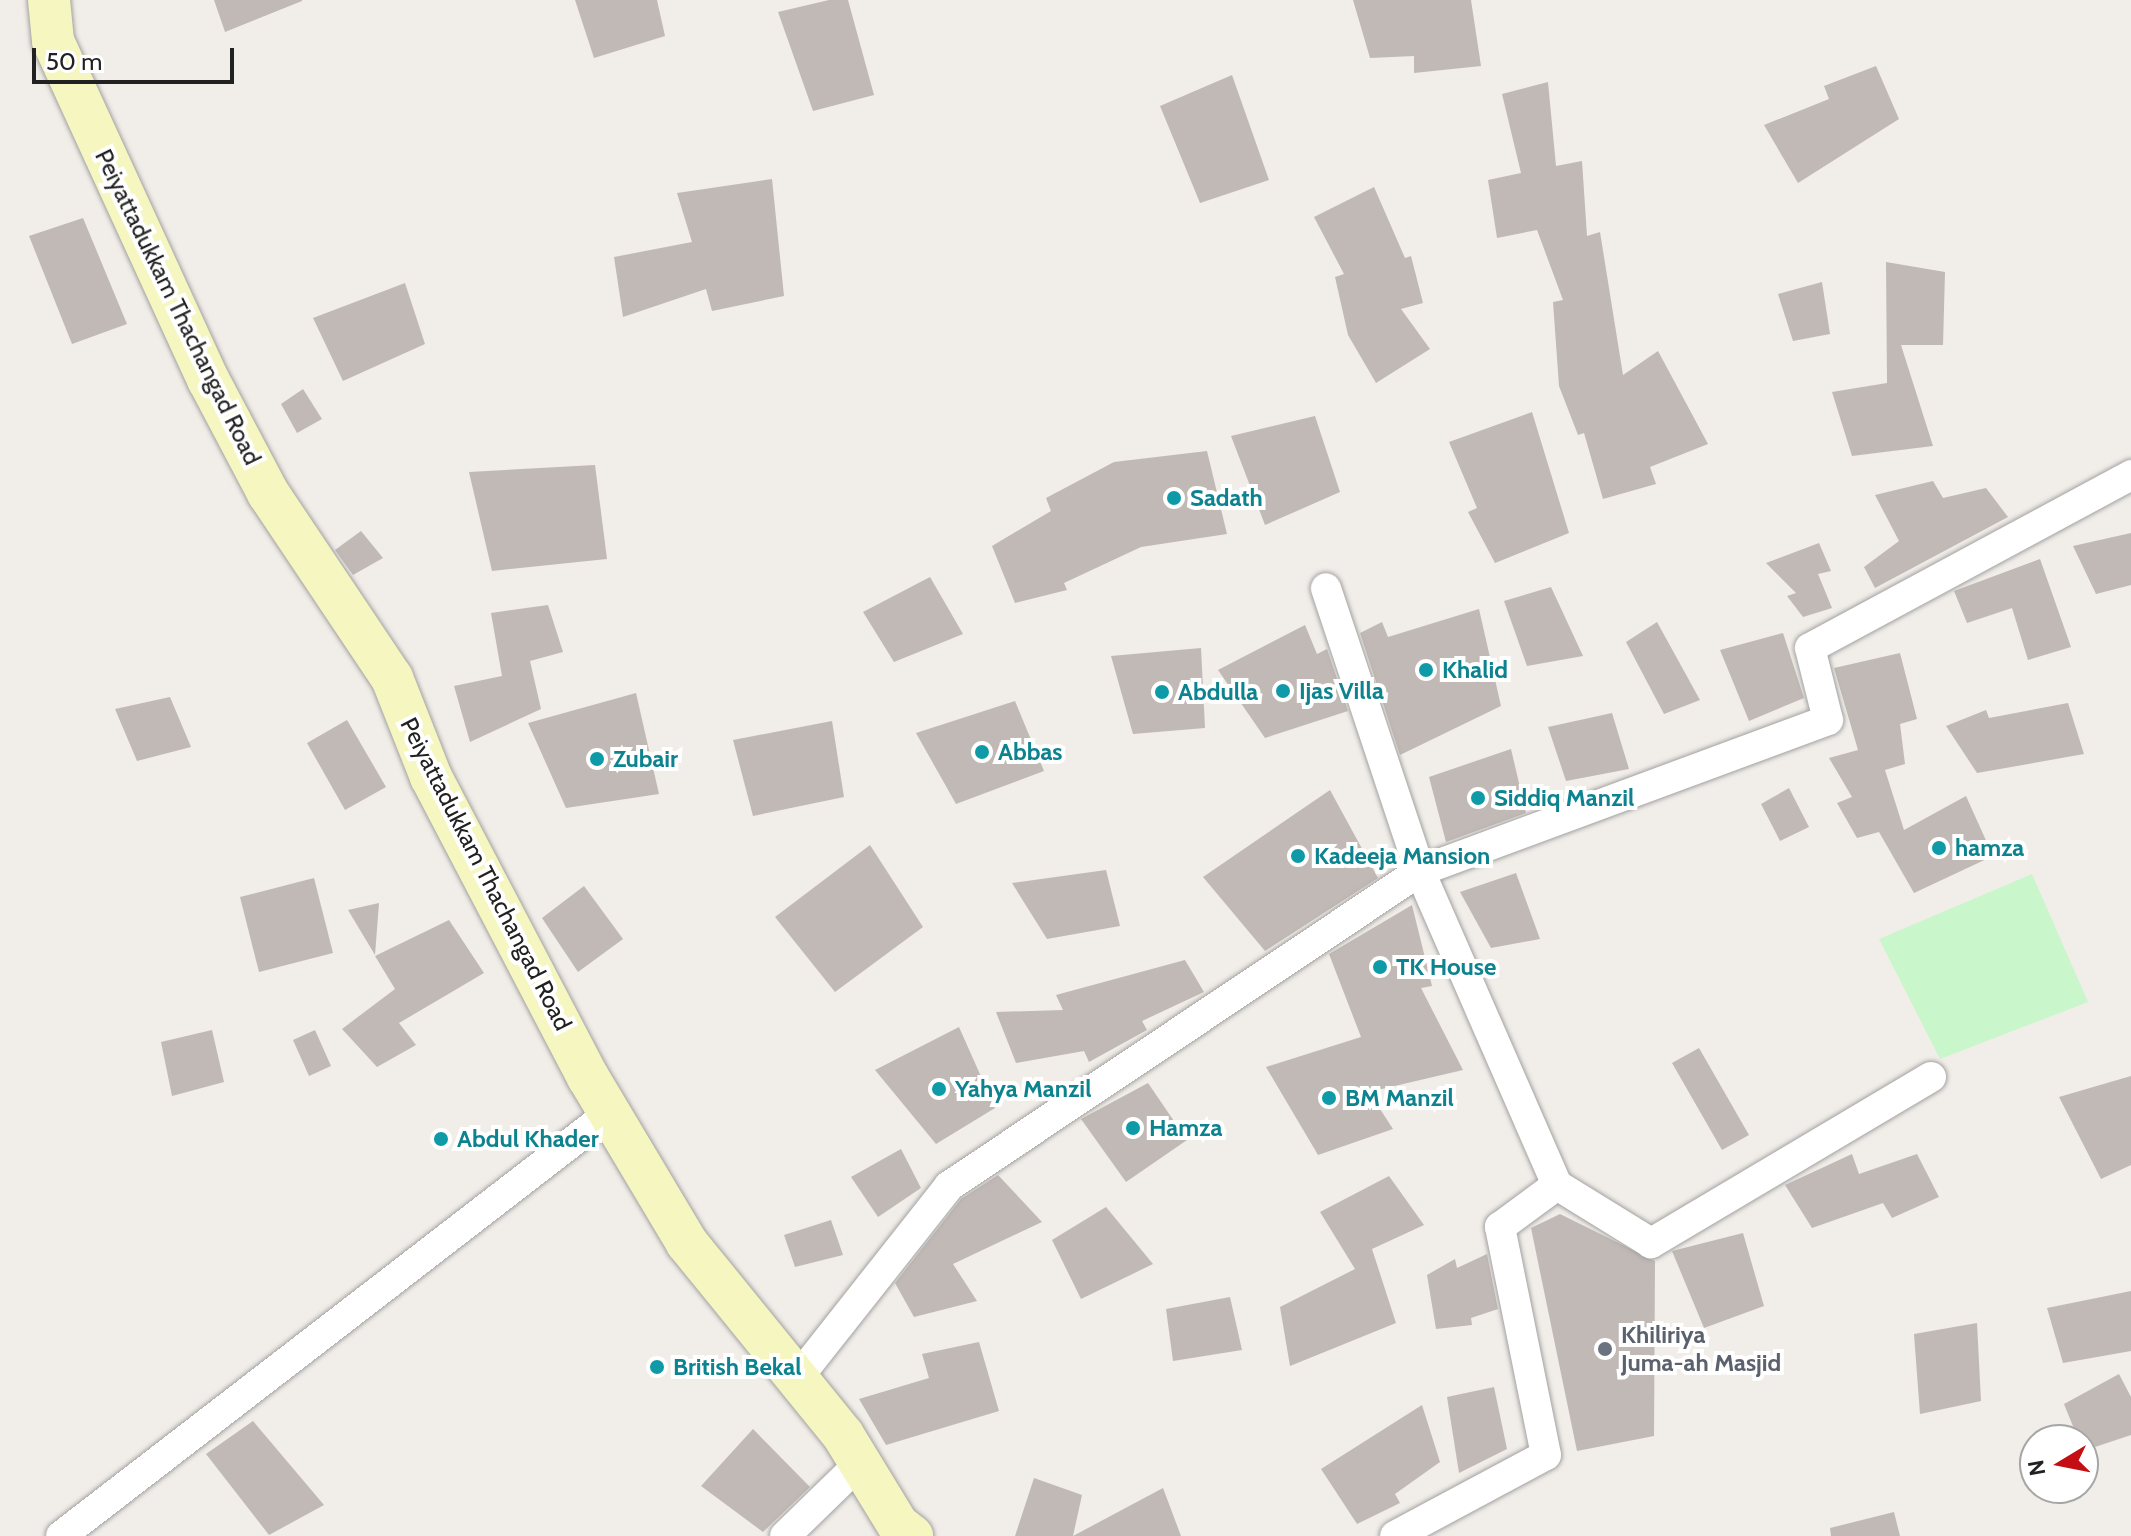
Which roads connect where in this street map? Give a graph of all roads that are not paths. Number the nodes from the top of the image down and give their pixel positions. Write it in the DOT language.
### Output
graph roads {
  1 [pos="49,0"];
  2 [pos="2131,475"];
  3 [pos="1326,588"];
  4 [pos="1420,871"];
  5 [pos="1931,1077"];
  6 [pos="611,1112"];
  7 [pos="1557,1185"];
  8 [pos="796,1380"];
  9 [pos="860,1463"];
  10 [pos="61,1536"];
  11 [pos="785,1536"];
  12 [pos="912,1536"];
  13 [pos="1395,1536"];
  1 -- 6 [label="main road, Peiyattadukkam Thachangad Road"];
  2 -- 4 [label="street"];
  3 -- 4 [label="street"];
  4 -- 7 [label="street"];
  4 -- 8 [label="street"];
  5 -- 7 [label="street"];
  6 -- 8 [label="main road, Peiyattadukkam Thachangad Road"];
  6 -- 10 [label="street"];
  7 -- 13 [label="street"];
  8 -- 9 [label="main road, Peiyattadukkam Thachangad Road"];
  9 -- 11 [label="street"];
  9 -- 12 [label="main road, Peiyattadukkam Thachangad Road"];
}
